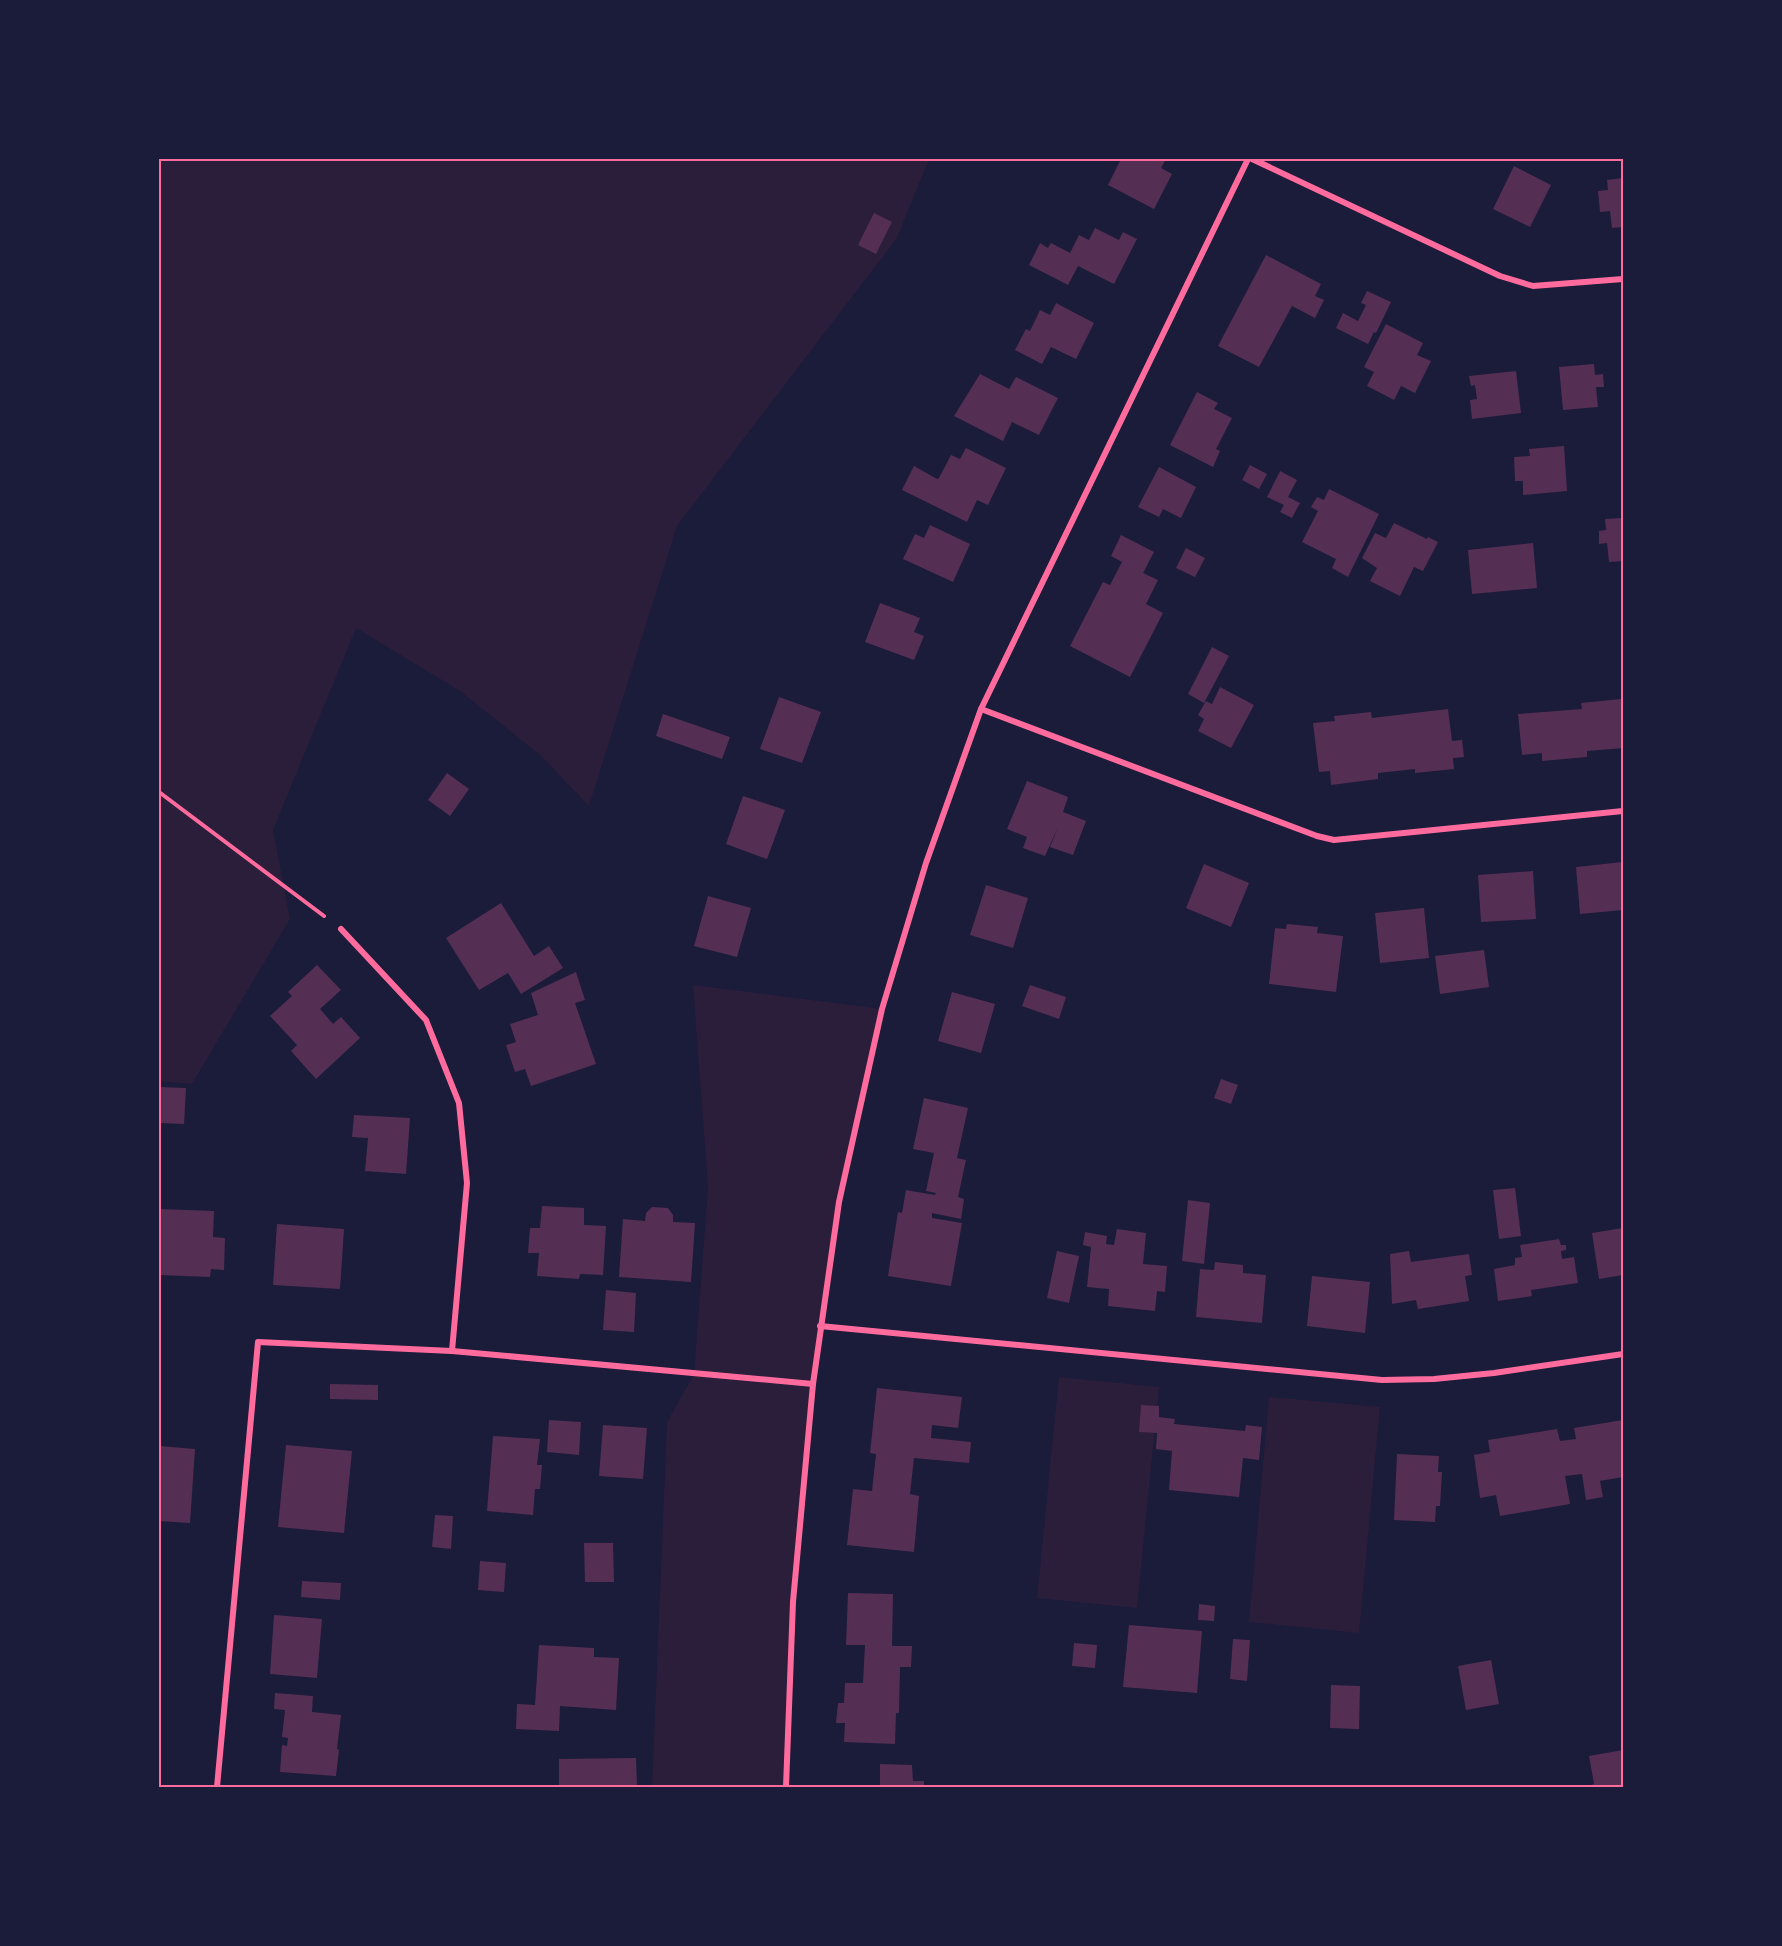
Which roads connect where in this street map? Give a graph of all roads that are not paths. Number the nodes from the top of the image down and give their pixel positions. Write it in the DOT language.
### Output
graph roads {
  1 [pos="1250,159"];
  2 [pos="1623,279"];
  3 [pos="981,709"];
  4 [pos="1623,811"];
  5 [pos="341,929"];
  6 [pos="820,1326"];
  7 [pos="453,1351"];
  8 [pos="1623,1354"];
  9 [pos="813,1384"];
  10 [pos="217,1787"];
  11 [pos="786,1787"];
  1 -- 2 [label="street"];
  1 -- 3 [label="street"];
  3 -- 4 [label="street"];
  3 -- 6 [label="street"];
  5 -- 7 [label="street"];
  6 -- 8 [label="street"];
  6 -- 9 [label="street"];
  7 -- 9 [label="street"];
  7 -- 10 [label="street"];
  9 -- 11 [label="street"];
}
